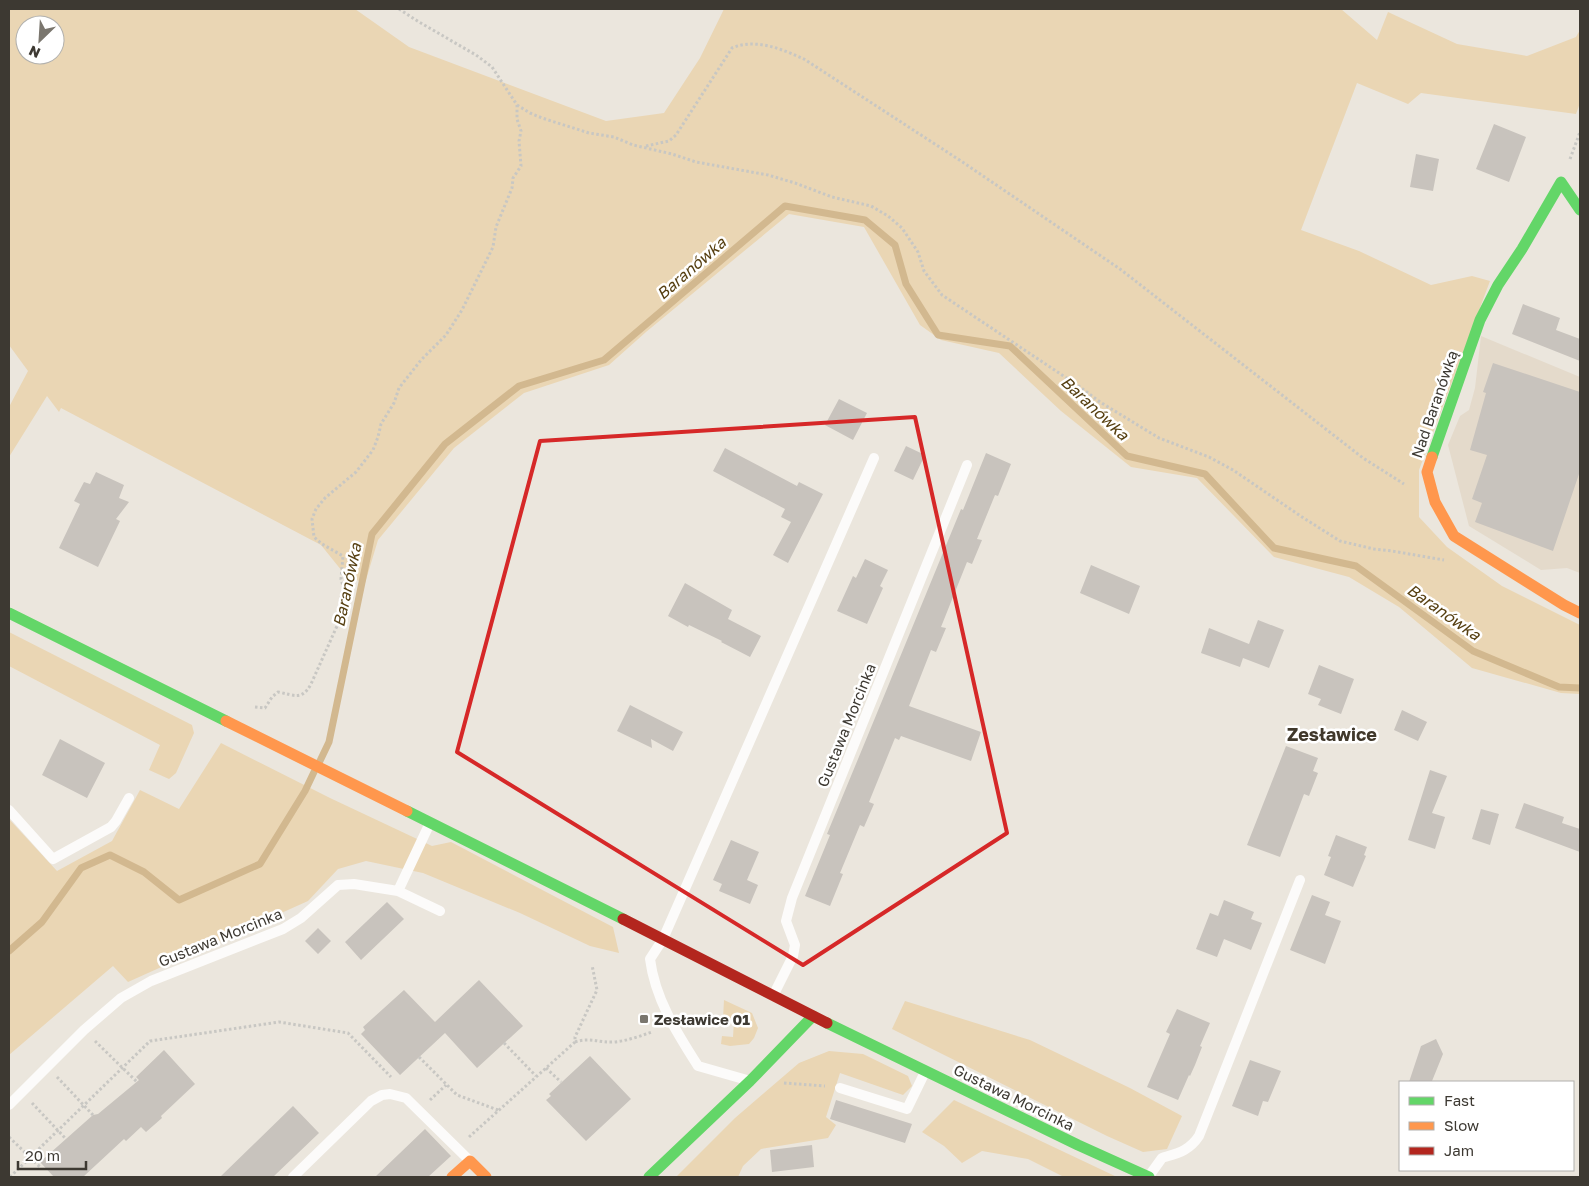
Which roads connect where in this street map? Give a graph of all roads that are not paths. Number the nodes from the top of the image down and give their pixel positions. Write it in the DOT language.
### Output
graph roads {
  1 [pos="1580,210"];
  2 [pos="874,458"];
  3 [pos="967,465"];
  4 [pos="9,613"];
  5 [pos="1580,613"];
  6 [pos="129,798"];
  7 [pos="9,810"];
  8 [pos="430,822"];
  9 [pos="1300,880"];
  10 [pos="398,892"];
  11 [pos="440,911"];
  12 [pos="663,939"];
  13 [pos="773,997"];
  14 [pos="813,1016"];
  15 [pos="925,1071"];
  16 [pos="750,1081"];
  17 [pos="840,1088"];
  18 [pos="9,1105"];
  19 [pos="470,1161"];
  20 [pos="293,1177"];
  21 [pos="452,1177"];
  22 [pos="486,1177"];
  23 [pos="649,1177"];
  24 [pos="1149,1177"];
  1 -- 5 [label="street, Nad Baranówką"];
  2 -- 12 [label="lane"];
  3 -- 13 [label="lane, Gustawa Morcinka"];
  4 -- 8 [label="street, Gustawa Morcinka"];
  6 -- 7 [label="lane"];
  8 -- 10 [label="lane"];
  8 -- 12 [label="street, Gustawa Morcinka"];
  9 -- 24 [label="lane"];
  10 -- 11 [label="lane, Gustawa Morcinka"];
  10 -- 18 [label="lane, Gustawa Morcinka"];
  12 -- 13 [label="street, Gustawa Morcinka"];
  12 -- 16 [label="lane"];
  13 -- 14 [label="street, Gustawa Morcinka"];
  14 -- 15 [label="street, Gustawa Morcinka"];
  14 -- 16 [label="street"];
  15 -- 17 [label="lane"];
  15 -- 24 [label="street, Gustawa Morcinka"];
  16 -- 23 [label="street"];
  19 -- 20 [label="lane"];
  19 -- 21 [label="street"];
  19 -- 22 [label="street"];
}
